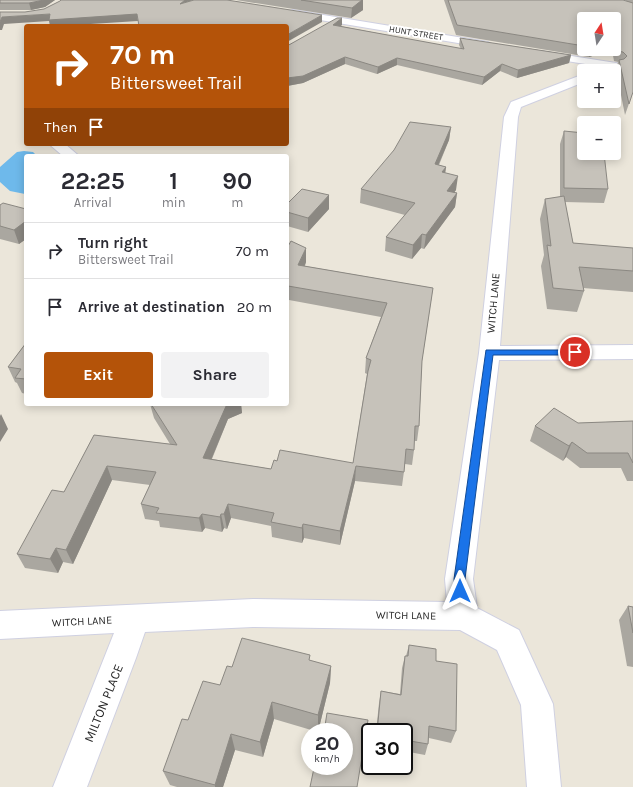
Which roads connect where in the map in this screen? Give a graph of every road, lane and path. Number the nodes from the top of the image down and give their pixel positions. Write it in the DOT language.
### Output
graph roads {
  1 [pos="281,11"];
  2 [pos="335,20"];
  3 [pos="322,28"];
  4 [pos="501,47"];
  5 [pos="532,52"];
  6 [pos="604,64"];
  7 [pos="577,81"];
  8 [pos="59,146"];
  9 [pos="69,154"];
  10 [pos="489,352"];
  11 [pos="633,352"];
  12 [pos="463,616"];
  13 [pos="134,619"];
  14 [pos="0,625"];
  15 [pos="70,787"];
  16 [pos="544,787"];
  1 -- 2 [label="street, HUNT STREET"];
  2 -- 3 [label="street"];
  2 -- 4 [label="street, HUNT STREET"];
  5 -- 6 [label="street"];
  7 -- 10 [label="street, WITCH LANE"];
  8 -- 9 [label="street"];
  10 -- 11 [label="street"];
  10 -- 12 [label="street, WITCH LANE"];
  12 -- 13 [label="street, WITCH LANE"];
  12 -- 16 [label="street"];
  13 -- 14 [label="street, WITCH LANE"];
  13 -- 15 [label="street, MILTON PLACE"];
}
